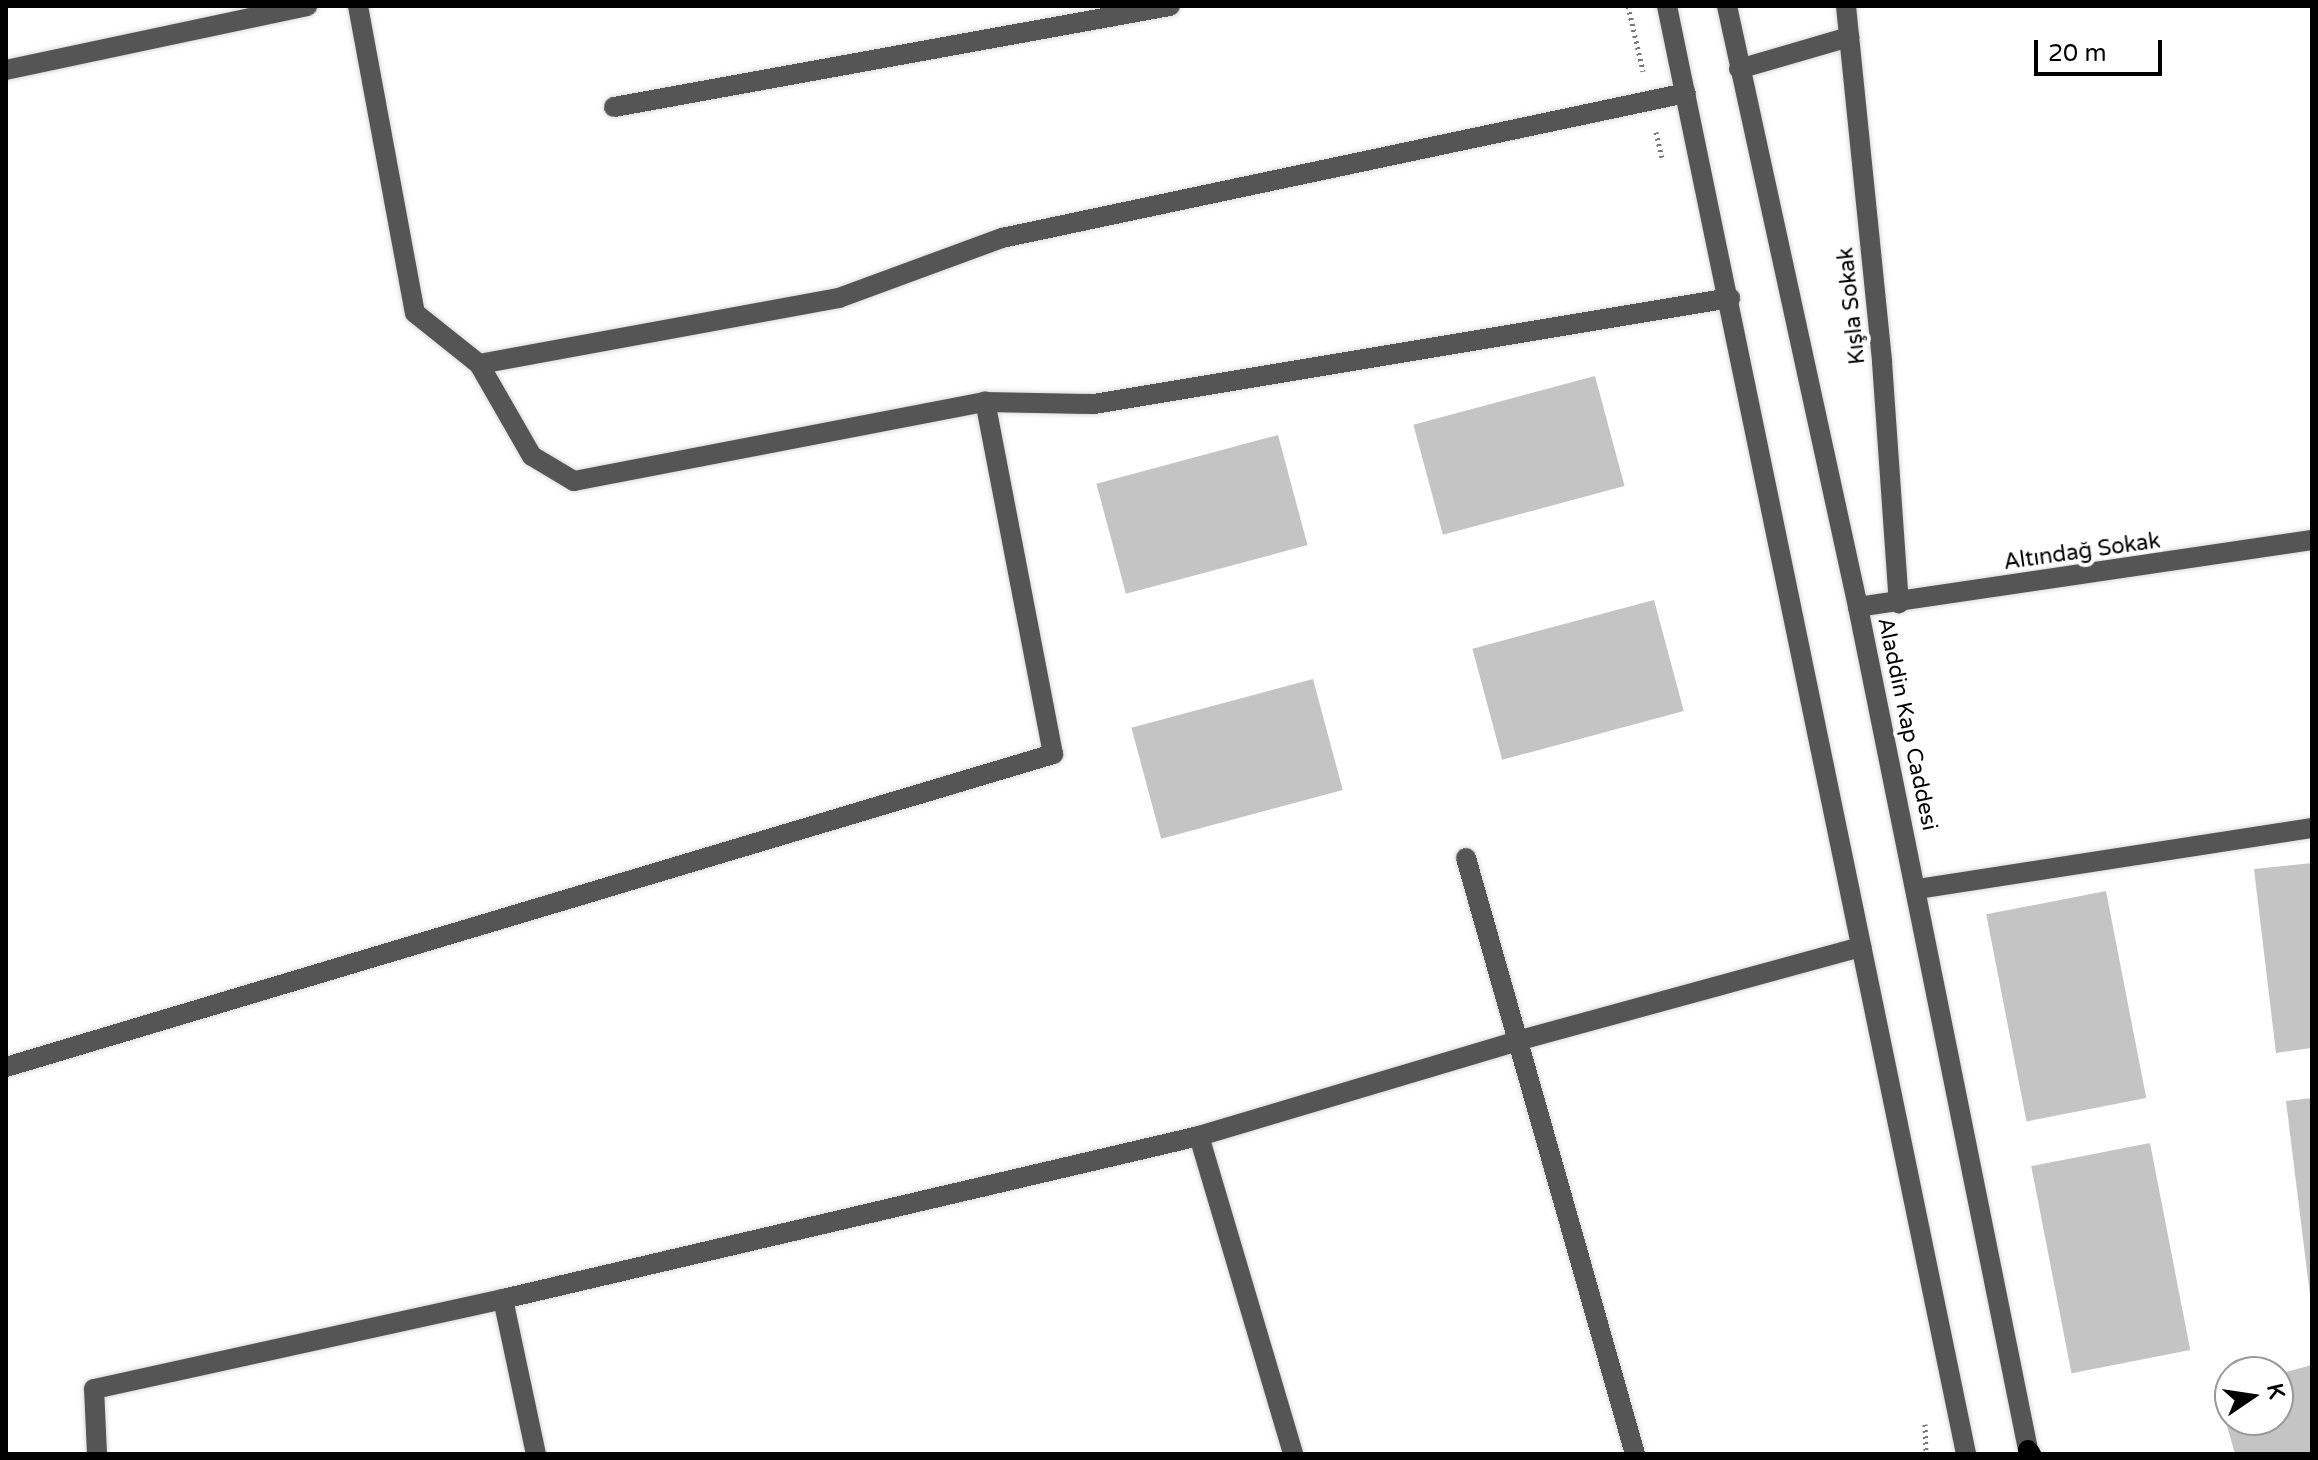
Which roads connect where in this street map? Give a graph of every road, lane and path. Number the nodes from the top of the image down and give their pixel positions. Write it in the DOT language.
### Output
graph roads {
  1 [pos="307,6"];
  2 [pos="358,6"];
  3 [pos="1170,6"];
  4 [pos="1667,6"];
  5 [pos="1727,6"];
  6 [pos="1846,6"];
  7 [pos="1849,37"];
  8 [pos="1739,69"];
  9 [pos="6,70"];
  10 [pos="1686,93"];
  11 [pos="614,107"];
  12 [pos="1730,298"];
  13 [pos="479,364"];
  14 [pos="985,402"];
  15 [pos="2312,540"];
  16 [pos="1899,603"];
  17 [pos="1858,607"];
  18 [pos="2312,828"];
  19 [pos="1466,858"];
  20 [pos="1917,889"];
  21 [pos="1861,947"];
  22 [pos="1517,1041"];
  23 [pos="6,1067"];
  24 [pos="1199,1136"];
  25 [pos="503,1299"];
  26 [pos="2029,1453"];
  27 [pos="97,1454"];
  28 [pos="536,1454"];
  29 [pos="1293,1454"];
  30 [pos="1635,1454"];
  31 [pos="1966,1454"];
  1 -- 9 [label="street"];
  2 -- 13 [label="street"];
  3 -- 11 [label="street"];
  4 -- 10 [label="street"];
  5 -- 8 [label="street, Aladdin Kap Caddesi"];
  6 -- 7 [label="street, Kışla Sokak"];
  7 -- 8 [label="street"];
  7 -- 16 [label="street, Kışla Sokak"];
  8 -- 17 [label="street, Aladdin Kap Caddesi"];
  10 -- 12 [label="street"];
  10 -- 13 [label="street"];
  12 -- 14 [label="street"];
  12 -- 21 [label="street"];
  13 -- 14 [label="street"];
  14 -- 23 [label="street"];
  15 -- 16 [label="street, Altındağ Sokak"];
  16 -- 17 [label="street, Altındağ Sokak"];
  17 -- 20 [label="street, Aladdin Kap Caddesi"];
  18 -- 20 [label="street"];
  19 -- 22 [label="street"];
  20 -- 26 [label="street, Aladdin Kap Caddesi"];
  21 -- 22 [label="street"];
  21 -- 31 [label="street"];
  22 -- 24 [label="street"];
  22 -- 30 [label="street"];
  24 -- 25 [label="street"];
  24 -- 29 [label="street"];
  25 -- 27 [label="street"];
  25 -- 28 [label="street"];
}
